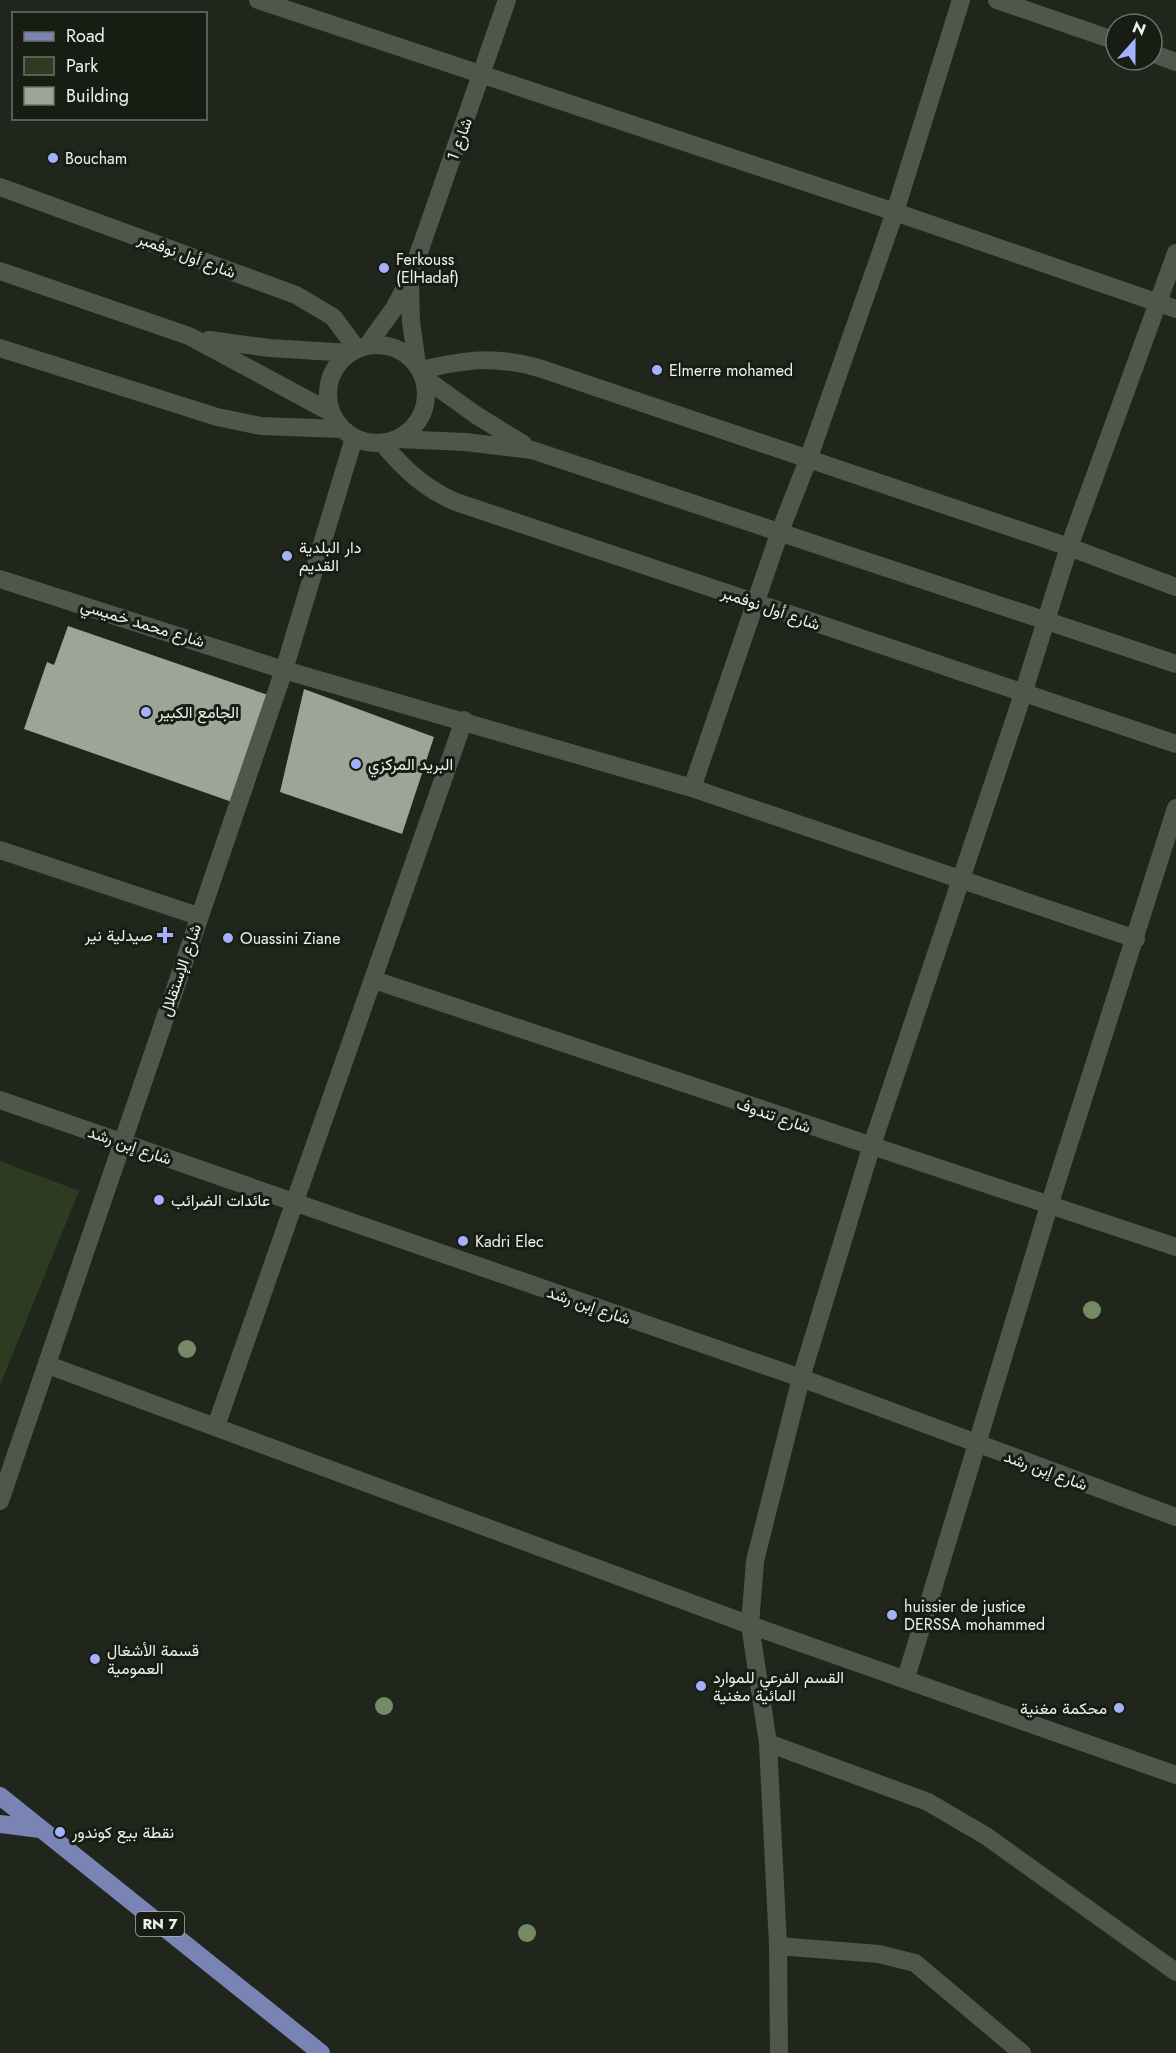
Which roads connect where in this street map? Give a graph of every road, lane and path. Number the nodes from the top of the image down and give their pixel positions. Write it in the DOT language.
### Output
graph roads {
  1 [pos="258,0"];
  2 [pos="507,0"];
  3 [pos="961,0"];
  4 [pos="997,0"];
  5 [pos="1104,37"];
  6 [pos="483,74"];
  7 [pos="0,187"];
  8 [pos="895,212"];
  9 [pos="1176,253"];
  10 [pos="0,270"];
  11 [pos="410,278"];
  12 [pos="1168,306"];
  13 [pos="189,336"];
  14 [pos="0,348"];
  15 [pos="358,349"];
  16 [pos="420,370"];
  17 [pos="330,411"];
  18 [pos="348,433"];
  19 [pos="390,442"];
  20 [pos="532,450"];
  21 [pos="808,460"];
  22 [pos="779,534"];
  23 [pos="1069,547"];
  24 [pos="0,579"];
  25 [pos="1176,587"];
  26 [pos="757,603"];
  27 [pos="1047,620"];
  28 [pos="1176,664"];
  29 [pos="284,670"];
  30 [pos="1023,694"];
  31 [pos="464,720"];
  32 [pos="1176,744"];
  33 [pos="692,788"];
  34 [pos="1176,808"];
  35 [pos="0,850"];
  36 [pos="960,878"];
  37 [pos="198,916"];
  38 [pos="1136,939"];
  39 [pos="374,980"];
  40 [pos="0,1100"];
  41 [pos="121,1142"];
  42 [pos="871,1148"];
  43 [pos="296,1203"];
  44 [pos="1049,1206"];
  45 [pos="1176,1247"];
  46 [pos="48,1365"];
  47 [pos="801,1378"];
  48 [pos="216,1426"];
  49 [pos="976,1445"];
  50 [pos="0,1501"];
  51 [pos="1176,1516"];
  52 [pos="750,1625"];
  53 [pos="906,1678"];
  54 [pos="768,1743"];
  55 [pos="1176,1774"];
  56 [pos="0,1796"];
  57 [pos="0,1824"];
  58 [pos="42,1829"];
  59 [pos="778,1946"];
  60 [pos="1176,1972"];
  61 [pos="321,2053"];
  62 [pos="779,2053"];
  63 [pos="1022,2053"];
  1 -- 6 [label="street"];
  2 -- 6 [label="street, شارع 1"];
  3 -- 8 [label="street"];
  4 -- 5 [label="street"];
  6 -- 8 [label="street"];
  6 -- 11 [label="street, شارع 1"];
  7 -- 15 [label="street, شارع أول نوفمبر"];
  8 -- 12 [label="street"];
  8 -- 21 [label="street"];
  9 -- 12 [label="street"];
  10 -- 13 [label="street"];
  11 -- 15 [label="street, شارع 1"];
  11 -- 16 [label="street, شارع 1"];
  12 -- 23 [label="street"];
  13 -- 15 [label="street"];
  13 -- 17 [label="street"];
  14 -- 18 [label="street"];
  15 -- 16 [label="street"];
  15 -- 17 [label="street"];
  16 -- 19 [label="street"];
  16 -- 20 [label="street"];
  16 -- 21 [label="street"];
  17 -- 18 [label="street"];
  18 -- 19 [label="street"];
  18 -- 29 [label="street, شارع الإستقلال"];
  19 -- 20 [label="street"];
  19 -- 26 [label="street, شارع أول نوفمبر"];
  20 -- 22 [label="street"];
  21 -- 22 [label="street"];
  21 -- 23 [label="street"];
  22 -- 26 [label="street"];
  22 -- 27 [label="street"];
  23 -- 25 [label="street"];
  23 -- 27 [label="street"];
  24 -- 29 [label="street, شارع محمد خميسي"];
  26 -- 30 [label="street, شارع أول نوفمبر"];
  26 -- 33 [label="street"];
  27 -- 28 [label="street"];
  27 -- 30 [label="street"];
  29 -- 31 [label="street, شارع محمد خميسي"];
  29 -- 37 [label="street, شارع الإستقلال"];
  30 -- 32 [label="street, شارع أول نوفمبر"];
  30 -- 36 [label="street"];
  31 -- 33 [label="street, شارع محمد خميسي"];
  31 -- 39 [label="street"];
  33 -- 36 [label="street, شارع محمد خميسي"];
  34 -- 38 [label="street"];
  35 -- 37 [label="street"];
  36 -- 38 [label="street, شارع محمد خميسي"];
  36 -- 42 [label="street"];
  37 -- 41 [label="street, شارع الإستقلال"];
  38 -- 44 [label="street"];
  39 -- 42 [label="street, شارع تندوف"];
  39 -- 43 [label="street"];
  40 -- 41 [label="street, شارع إبن رشد"];
  41 -- 43 [label="street, شارع إبن رشد"];
  41 -- 46 [label="street, شارع الإستقلال"];
  42 -- 44 [label="street, شارع تندوف"];
  42 -- 47 [label="street"];
  43 -- 47 [label="street, شارع إبن رشد"];
  43 -- 48 [label="street"];
  44 -- 45 [label="street, شارع تندوف"];
  44 -- 49 [label="street"];
  46 -- 48 [label="street"];
  46 -- 50 [label="street, شارع الإستقلال"];
  47 -- 49 [label="street, شارع إبن رشد"];
  47 -- 52 [label="street"];
  48 -- 52 [label="street"];
  49 -- 51 [label="street, شارع إبن رشد"];
  49 -- 53 [label="street"];
  52 -- 53 [label="street"];
  52 -- 54 [label="street"];
  53 -- 55 [label="street"];
  54 -- 59 [label="street"];
  54 -- 60 [label="street"];
  56 -- 58 [label="main road, RN 7"];
  57 -- 58 [label="main road"];
  58 -- 61 [label="main road, RN 7"];
  59 -- 62 [label="street"];
  59 -- 63 [label="street"];
}
